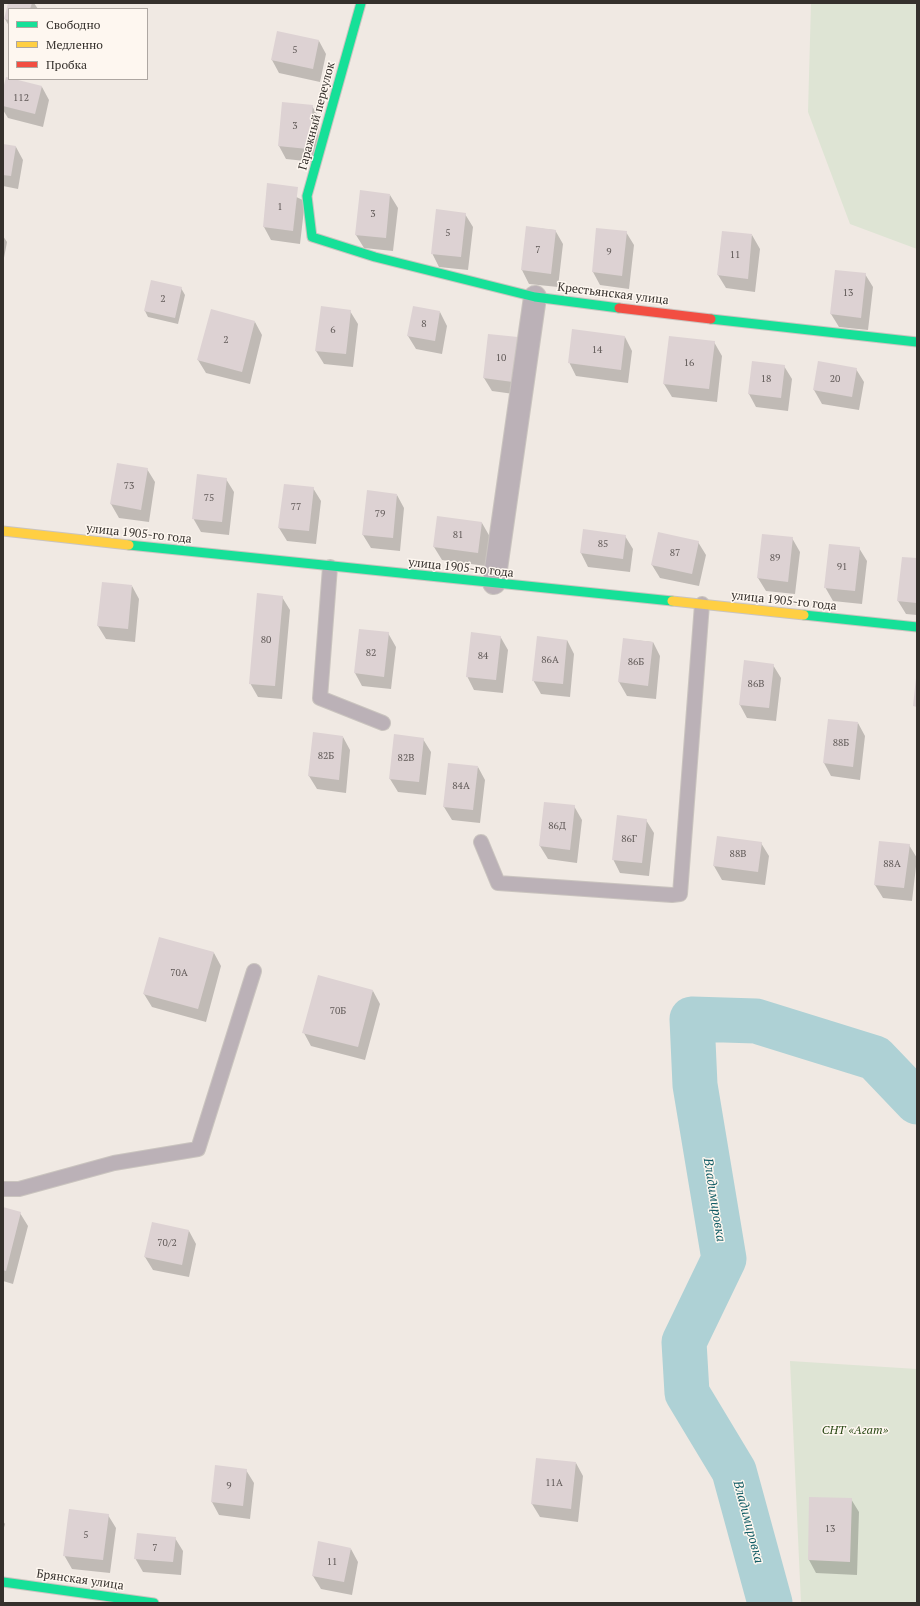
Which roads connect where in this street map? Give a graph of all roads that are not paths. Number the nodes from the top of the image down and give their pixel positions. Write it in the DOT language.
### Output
graph roads {
  1 [pos="361,3"];
  2 [pos="312,237"];
  3 [pos="534,297"];
  4 [pos="917,342"];
  5 [pos="3,531"];
  6 [pos="330,567"];
  7 [pos="494,583"];
  8 [pos="702,604"];
  9 [pos="917,627"];
  10 [pos="383,723"];
  11 [pos="481,842"];
  12 [pos="254,971"];
  13 [pos="3,1189"];
  14 [pos="3,1582"];
  15 [pos="62,1596"];
  16 [pos="154,1603"];
  1 -- 2 [label="street, Гаражный переулок"];
  2 -- 3 [label="street, Крестьянская улица"];
  3 -- 4 [label="street, Крестьянская улица"];
  3 -- 7 [label="street"];
  5 -- 6 [label="street, улица 1905-го года"];
  6 -- 7 [label="street, улица 1905-го года"];
  6 -- 10 [label="lane"];
  7 -- 8 [label="street, улица 1905-го года"];
  8 -- 9 [label="street, улица 1905-го года"];
  8 -- 11 [label="lane"];
  12 -- 13 [label="lane"];
  14 -- 15 [label="street, Брянская улица"];
  15 -- 16 [label="street, Брянская улица"];
}
